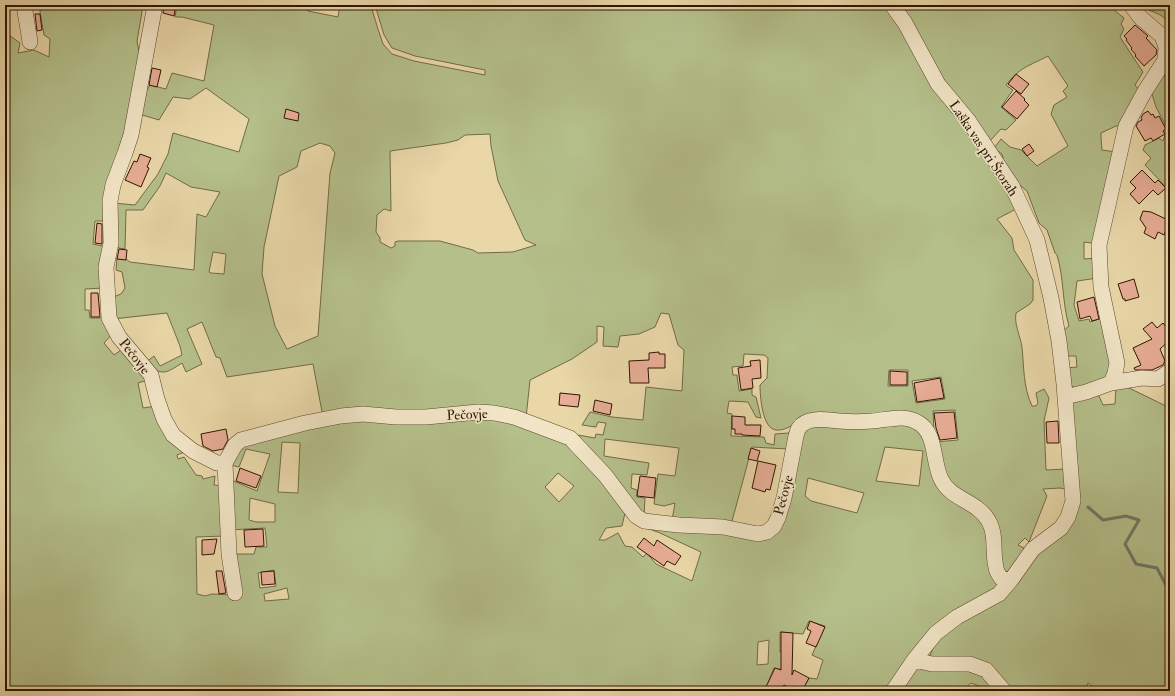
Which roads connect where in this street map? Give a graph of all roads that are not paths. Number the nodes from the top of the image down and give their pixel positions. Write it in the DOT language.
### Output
graph roads {
  1 [pos="24,5"];
  2 [pos="155,5"];
  3 [pos="892,5"];
  4 [pos="1131,5"];
  5 [pos="30,42"];
  6 [pos="1170,371"];
  7 [pos="1111,383"];
  8 [pos="1065,396"];
  9 [pos="225,463"];
  10 [pos="1011,580"];
  11 [pos="235,593"];
  12 [pos="914,660"];
  13 [pos="894,691"];
  14 [pos="1004,691"];
  1 -- 5 [label="street"];
  2 -- 9 [label="street, Pečovje"];
  3 -- 8 [label="street, Laška vas pri Štorah"];
  4 -- 7 [label="street"];
  6 -- 7 [label="street"];
  7 -- 8 [label="street"];
  8 -- 10 [label="street"];
  9 -- 10 [label="street, Pečovje"];
  9 -- 11 [label="street"];
  10 -- 12 [label="street"];
  12 -- 13 [label="street"];
  12 -- 14 [label="street"];
}
